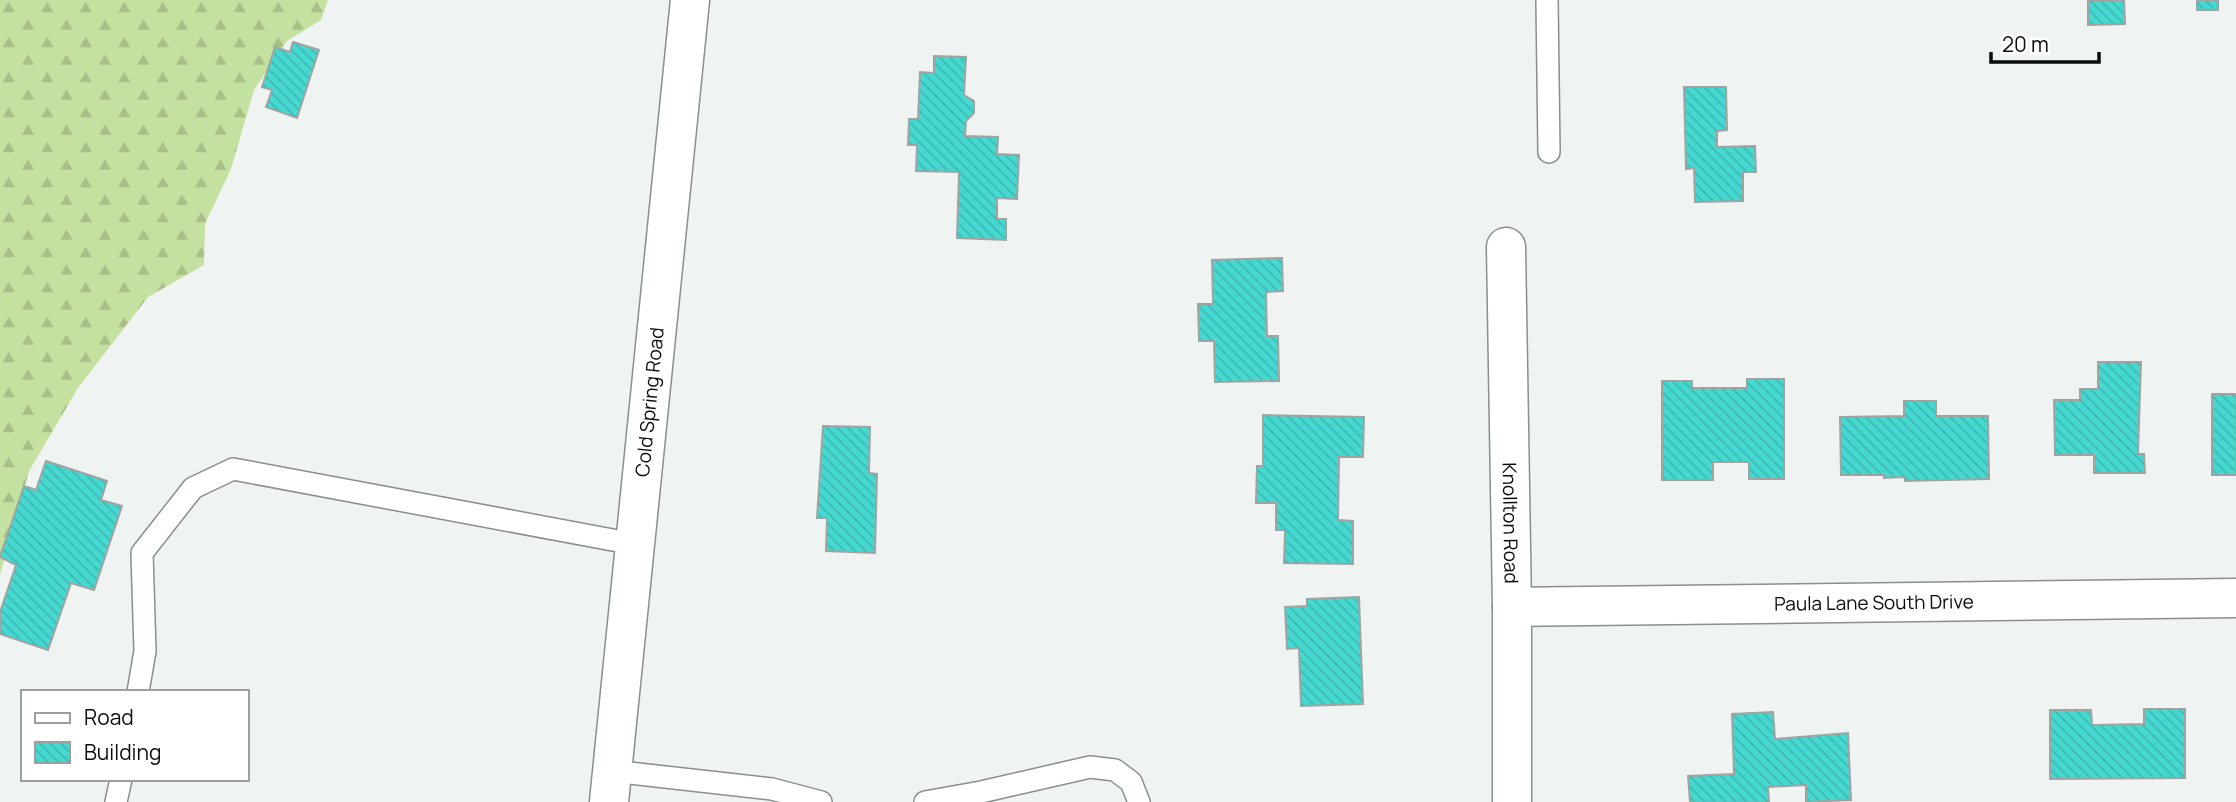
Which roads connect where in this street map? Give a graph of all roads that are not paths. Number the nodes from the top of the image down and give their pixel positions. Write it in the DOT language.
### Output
graph roads {
  1 [pos="690,0"];
  2 [pos="1547,0"];
  3 [pos="1549,152"];
  4 [pos="1506,247"];
  5 [pos="634,544"];
  6 [pos="2236,598"];
  7 [pos="1512,607"];
  8 [pos="138,690"];
  9 [pos="121,781"];
  10 [pos="610,787"];
  11 [pos="116,802"];
  12 [pos="821,802"];
  13 [pos="925,802"];
  14 [pos="1139,802"];
  15 [pos="1512,802"];
  1 -- 5 [label="street, Cold Spring Road"];
  2 -- 3 [label="lane"];
  4 -- 7 [label="street, Knollton Road"];
  5 -- 8 [label="lane"];
  5 -- 10 [label="street, Cold Spring Road"];
  6 -- 7 [label="street, Paula Lane South Drive"];
  7 -- 15 [label="street, Knollton Road"];
  9 -- 11 [label="lane"];
  10 -- 12 [label="lane"];
  13 -- 14 [label="lane"];
}
